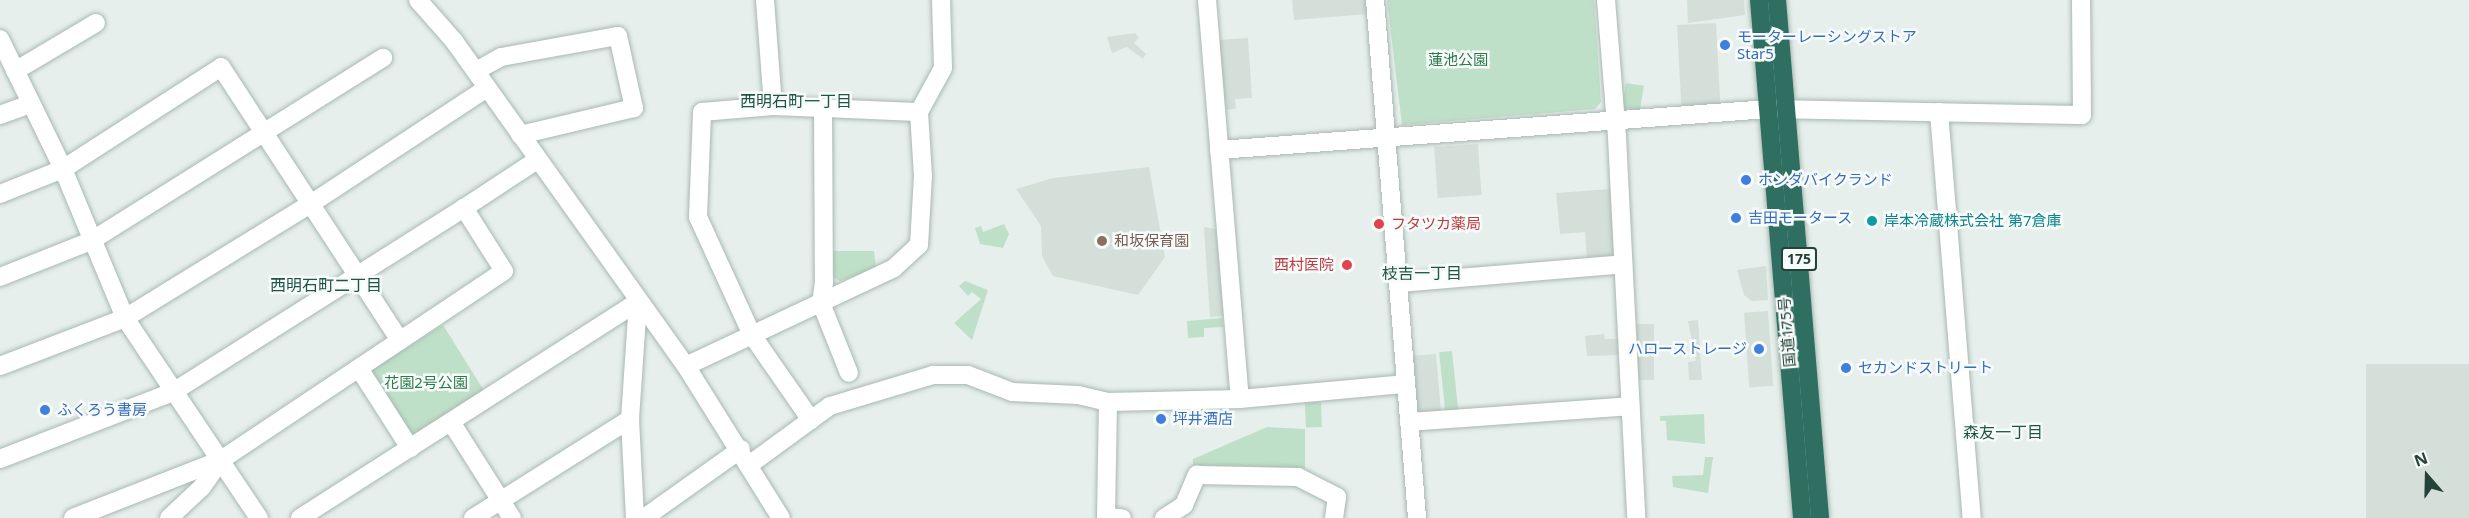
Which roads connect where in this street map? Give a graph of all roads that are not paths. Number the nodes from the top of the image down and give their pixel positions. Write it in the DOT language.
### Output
graph roads {
  1 [pos="418,0"];
  2 [pos="765,0"];
  3 [pos="941,0"];
  4 [pos="1207,0"];
  5 [pos="1376,0"];
  6 [pos="1606,0"];
  7 [pos="1759,0"];
  8 [pos="1777,0"];
  9 [pos="2081,0"];
  10 [pos="96,23"];
  11 [pos="0,39"];
  12 [pos="383,58"];
  13 [pos="15,71"];
  14 [pos="476,71"];
  15 [pos="488,88"];
  16 [pos="30,104"];
  17 [pos="773,106"];
  18 [pos="824,108"];
  19 [pos="1767,109"];
  20 [pos="1786,109"];
  21 [pos="920,112"];
  22 [pos="1939,112"];
  23 [pos="0,115"];
  24 [pos="1616,122"];
  25 [pos="265,133"];
  26 [pos="520,135"];
  27 [pos="1388,139"];
  28 [pos="1219,150"];
  29 [pos="537,160"];
  30 [pos="63,169"];
  31 [pos="0,194"];
  32 [pos="312,203"];
  33 [pos="464,208"];
  34 [pos="92,241"];
  35 [pos="1623,264"];
  36 [pos="0,277"];
  37 [pos="359,277"];
  38 [pos="1399,283"];
  39 [pos="638,302"];
  40 [pos="821,303"];
  41 [pos="125,318"];
  42 [pos="752,335"];
  43 [pos="400,341"];
  44 [pos="0,366"];
  45 [pos="686,366"];
  46 [pos="360,370"];
  47 [pos="849,374"];
  48 [pos="1406,384"];
  49 [pos="173,392"];
  50 [pos="1240,399"];
  51 [pos="1108,402"];
  52 [pos="1630,406"];
  53 [pos="630,419"];
  54 [pos="811,420"];
  55 [pos="451,422"];
  56 [pos="1408,422"];
  57 [pos="410,448"];
  58 [pos="745,457"];
  59 [pos="0,459"];
  60 [pos="221,460"];
  61 [pos="500,500"];
  62 [pos="73,518"];
  63 [pos="170,518"];
  64 [pos="259,518"];
  65 [pos="300,518"];
  66 [pos="473,518"];
  67 [pos="512,518"];
  68 [pos="635,518"];
  69 [pos="644,518"];
  70 [pos="781,518"];
  71 [pos="1122,518"];
  72 [pos="1164,518"];
  73 [pos="1334,518"];
  74 [pos="1416,518"];
  75 [pos="1636,518"];
  76 [pos="1802,518"];
  77 [pos="1820,518"];
  78 [pos="1972,518"];
  1 -- 14 [label="street"];
  2 -- 17 [label="street"];
  3 -- 21 [label="street"];
  4 -- 28 [label="street"];
  5 -- 27 [label="street"];
  6 -- 24 [label="street"];
  7 -- 19 [label="highway, 国道175号 / 175"];
  8 -- 20 [label="highway, 国道175号 / 175"];
  9 -- 22 [label="street"];
  10 -- 13 [label="street"];
  11 -- 13 [label="street"];
  12 -- 25 [label="street"];
  13 -- 16 [label="street"];
  14 -- 15 [label="street"];
  14 -- 26 [label="street"];
  15 -- 26 [label="street"];
  15 -- 32 [label="street"];
  16 -- 23 [label="street"];
  16 -- 30 [label="street"];
  17 -- 18 [label="street"];
  17 -- 42 [label="street"];
  18 -- 21 [label="street"];
  18 -- 40 [label="street"];
  19 -- 20 [label="street"];
  19 -- 24 [label="street"];
  19 -- 76 [label="highway, 国道175号 / 175"];
  20 -- 22 [label="street"];
  20 -- 77 [label="highway, 国道175号 / 175"];
  21 -- 40 [label="street"];
  22 -- 78 [label="street"];
  24 -- 27 [label="street"];
  24 -- 35 [label="street"];
  25 -- 30 [label="street"];
  25 -- 32 [label="street"];
  25 -- 34 [label="street"];
  26 -- 29 [label="street"];
  27 -- 28 [label="street"];
  27 -- 38 [label="street"];
  28 -- 50 [label="street"];
  29 -- 33 [label="street"];
  29 -- 39 [label="street"];
  30 -- 31 [label="street"];
  30 -- 34 [label="street"];
  32 -- 37 [label="street"];
  32 -- 41 [label="street"];
  33 -- 37 [label="street"];
  33 -- 43 [label="street"];
  34 -- 36 [label="street"];
  34 -- 41 [label="street"];
  35 -- 38 [label="street"];
  35 -- 52 [label="street"];
  37 -- 43 [label="street"];
  37 -- 49 [label="street"];
  38 -- 48 [label="street"];
  39 -- 45 [label="street"];
  39 -- 53 [label="street"];
  39 -- 55 [label="street"];
  40 -- 42 [label="street"];
  40 -- 47 [label="street"];
  41 -- 44 [label="street"];
  41 -- 49 [label="street"];
  42 -- 45 [label="street"];
  42 -- 54 [label="street"];
  43 -- 46 [label="street"];
  45 -- 58 [label="street"];
  46 -- 57 [label="street"];
  46 -- 60 [label="street"];
  48 -- 50 [label="street"];
  48 -- 56 [label="street"];
  49 -- 59 [label="street"];
  49 -- 60 [label="street"];
  50 -- 51 [label="street"];
  51 -- 54 [label="street"];
  51 -- 71 [label="street"];
  52 -- 56 [label="street"];
  52 -- 75 [label="street"];
  53 -- 61 [label="street"];
  53 -- 68 [label="street"];
  54 -- 58 [label="street"];
  55 -- 57 [label="street"];
  55 -- 61 [label="street"];
  56 -- 74 [label="street"];
  57 -- 65 [label="street"];
  58 -- 69 [label="street"];
  58 -- 70 [label="street"];
  60 -- 62 [label="street"];
  60 -- 63 [label="street"];
  60 -- 64 [label="street"];
  61 -- 66 [label="street"];
  61 -- 67 [label="street"];
  72 -- 73 [label="street"];
}
